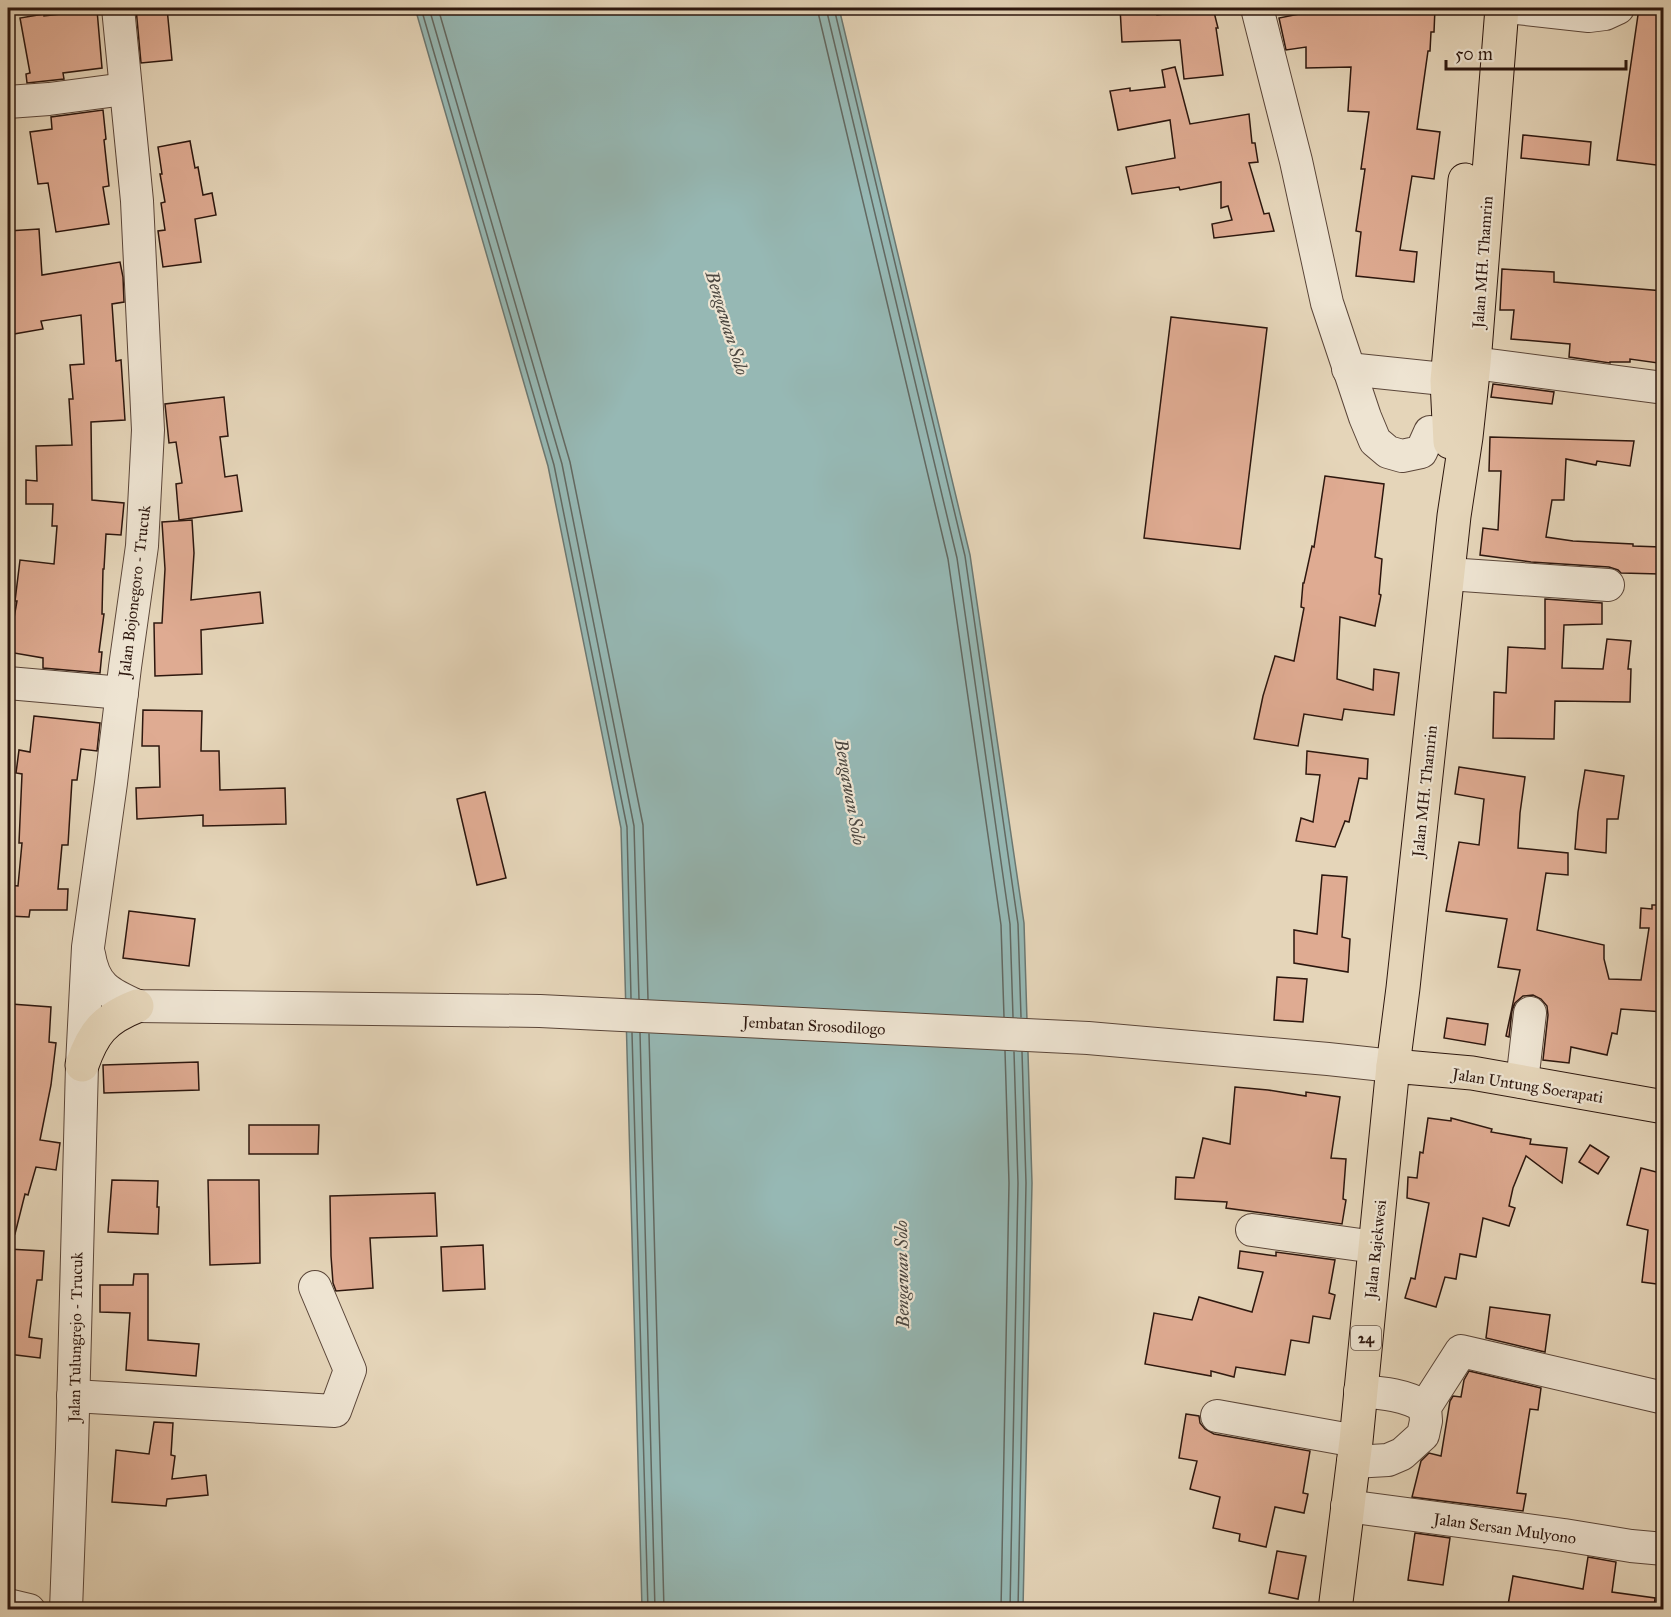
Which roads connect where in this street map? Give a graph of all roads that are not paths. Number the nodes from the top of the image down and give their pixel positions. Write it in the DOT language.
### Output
graph roads {
  1 [pos="118,8"];
  2 [pos="1257,8"];
  3 [pos="1480,8"];
  4 [pos="1502,8"];
  5 [pos="1517,8"];
  6 [pos="1618,8"];
  7 [pos="125,89"];
  8 [pos="8,102"];
  9 [pos="1481,126"];
  10 [pos="1474,363"];
  11 [pos="1348,369"];
  12 [pos="1434,378"];
  13 [pos="1664,388"];
  14 [pos="1449,435"];
  15 [pos="1454,516"];
  16 [pos="1448,574"];
  17 [pos="1608,585"];
  18 [pos="8,683"];
  19 [pos="122,693"];
  20 [pos="88,947"];
  21 [pos="137,1006"];
  22 [pos="1530,1013"];
  23 [pos="82,1065"];
  24 [pos="1393,1066"];
  25 [pos="1522,1082"];
  26 [pos="1662,1105"];
  27 [pos="1251,1230"];
  28 [pos="1375,1247"];
  29 [pos="315,1287"];
  30 [pos="1360,1391"];
  31 [pos="73,1396"];
  32 [pos="1664,1398"];
  33 [pos="1425,1407"];
  34 [pos="1217,1416"];
  35 [pos="1354,1451"];
  36 [pos="1347,1506"];
  37 [pos="1664,1549"];
  38 [pos="8,1605"];
  39 [pos="29,1610"];
  40 [pos="66,1610"];
  41 [pos="1335,1610"];
  1 -- 7 [label="street, Jalan Bojonegoro - Trucuk"];
  2 -- 11 [label="street"];
  3 -- 9 [label="main road, Jalan MH. Thamrin"];
  4 -- 9 [label="main road, Jalan MH. Thamrin"];
  5 -- 6 [label="street"];
  7 -- 8 [label="street"];
  7 -- 19 [label="street, Jalan Bojonegoro - Trucuk"];
  9 -- 10 [label="main road, Jalan MH. Thamrin"];
  9 -- 14 [label="main road, Jalan MH. Thamrin"];
  10 -- 13 [label="street"];
  10 -- 15 [label="main road, Jalan MH. Thamrin"];
  11 -- 12 [label="street"];
  11 -- 14 [label="street"];
  14 -- 15 [label="main road, Jalan MH. Thamrin"];
  15 -- 16 [label="main road, Jalan MH. Thamrin"];
  16 -- 17 [label="street"];
  16 -- 24 [label="main road, Jalan MH. Thamrin"];
  18 -- 19 [label="street"];
  19 -- 20 [label="street, Jalan Bojonegoro - Trucuk"];
  20 -- 21 [label="street"];
  20 -- 23 [label="street, Jalan Bojonegoro - Trucuk"];
  21 -- 23 [label="main road"];
  21 -- 24 [label="street, Jembatan Srosodilogo"];
  22 -- 25 [label="street"];
  23 -- 31 [label="street, Jalan Tulungrejo - Trucuk"];
  24 -- 25 [label="main road, Jalan Untung Soerapati"];
  24 -- 28 [label="main road, Jalan Rajekwesi / 24"];
  25 -- 26 [label="main road, Jalan Untung Soerapati"];
  27 -- 28 [label="street"];
  28 -- 30 [label="main road, Jalan Rajekwesi / 24"];
  29 -- 31 [label="street"];
  30 -- 33 [label="street"];
  30 -- 35 [label="main road, Jalan Rajekwesi / 24"];
  31 -- 40 [label="street, Jalan Tulungrejo - Trucuk"];
  32 -- 33 [label="street"];
  33 -- 35 [label="street"];
  34 -- 35 [label="street"];
  35 -- 36 [label="main road, Jalan Rajekwesi / 24"];
  36 -- 37 [label="street, Jalan Sersan Mulyono"];
  36 -- 41 [label="main road, Jalan Rajekwesi / 24"];
  38 -- 39 [label="street"];
}
